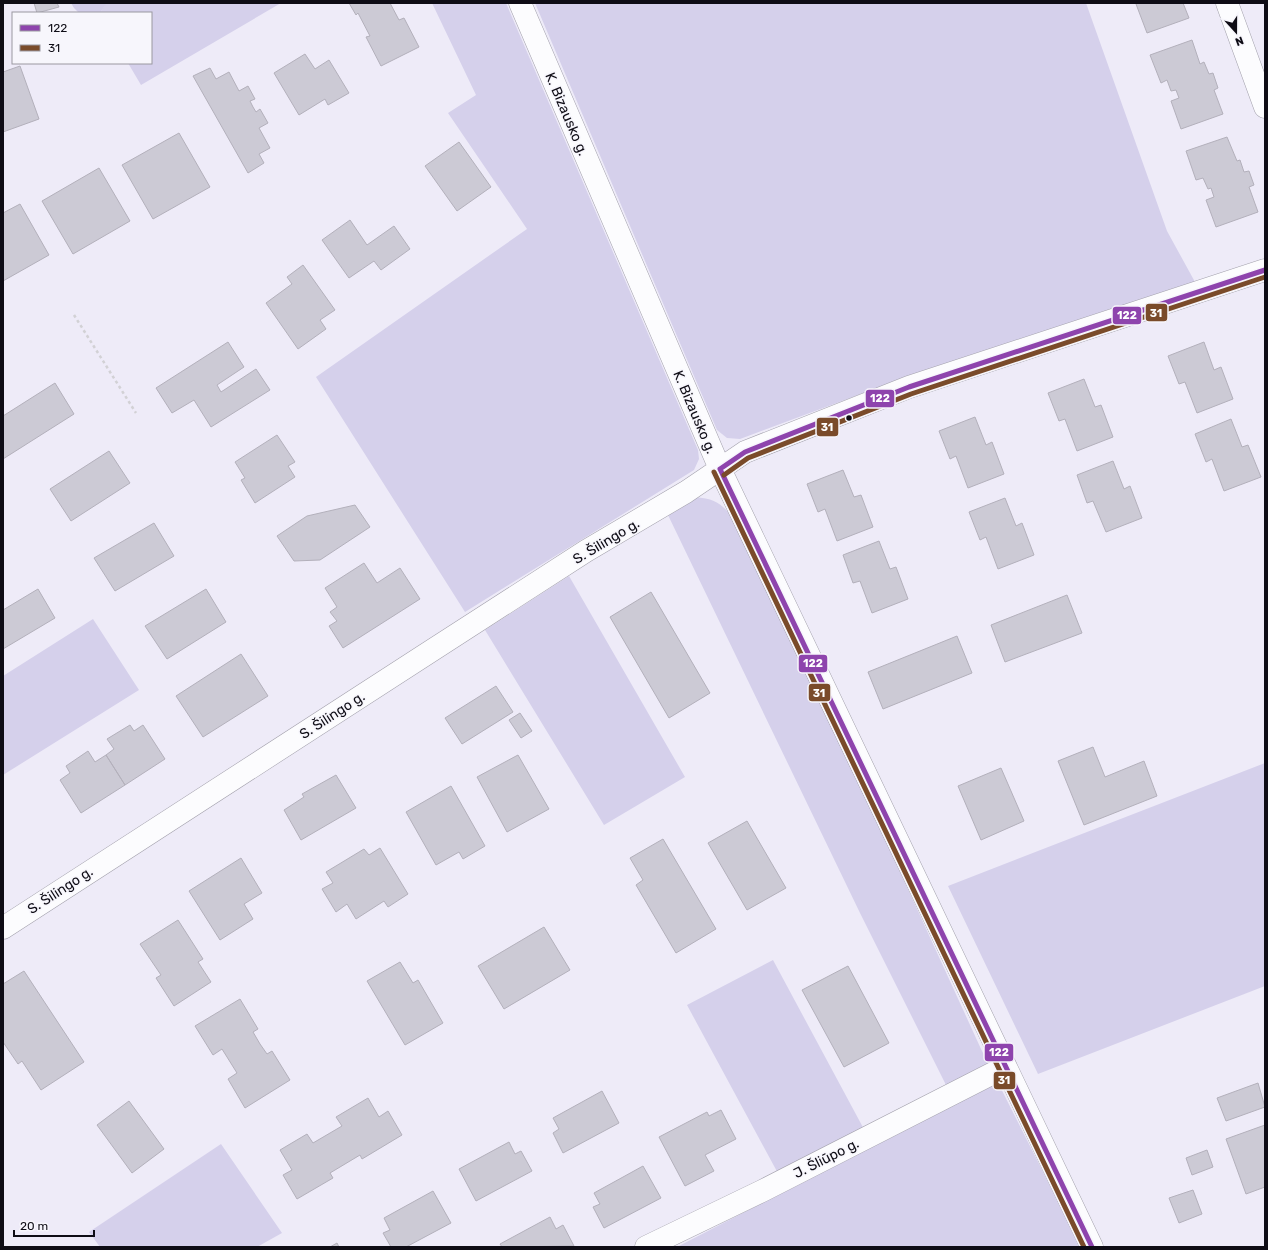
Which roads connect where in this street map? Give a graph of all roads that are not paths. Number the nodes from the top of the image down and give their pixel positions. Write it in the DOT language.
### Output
graph roads {
  1 [pos="520,3"];
  2 [pos="1227,3"];
  3 [pos="1265,107"];
  4 [pos="1265,270"];
  5 [pos="720,469"];
  6 [pos="3,928"];
  7 [pos="1005,1067"];
  8 [pos="646,1247"];
  9 [pos="1092,1247"];
  1 -- 5 [label="street, K. Bizausko g."];
  2 -- 3 [label="street"];
  4 -- 5 [label="street, S. Šilingo g."];
  5 -- 6 [label="street, S. Šilingo g."];
  5 -- 7 [label="street, K. Bizausko g."];
  7 -- 8 [label="street, J. Šliūpo g."];
  7 -- 9 [label="street, K. Bizausko g."];
}
